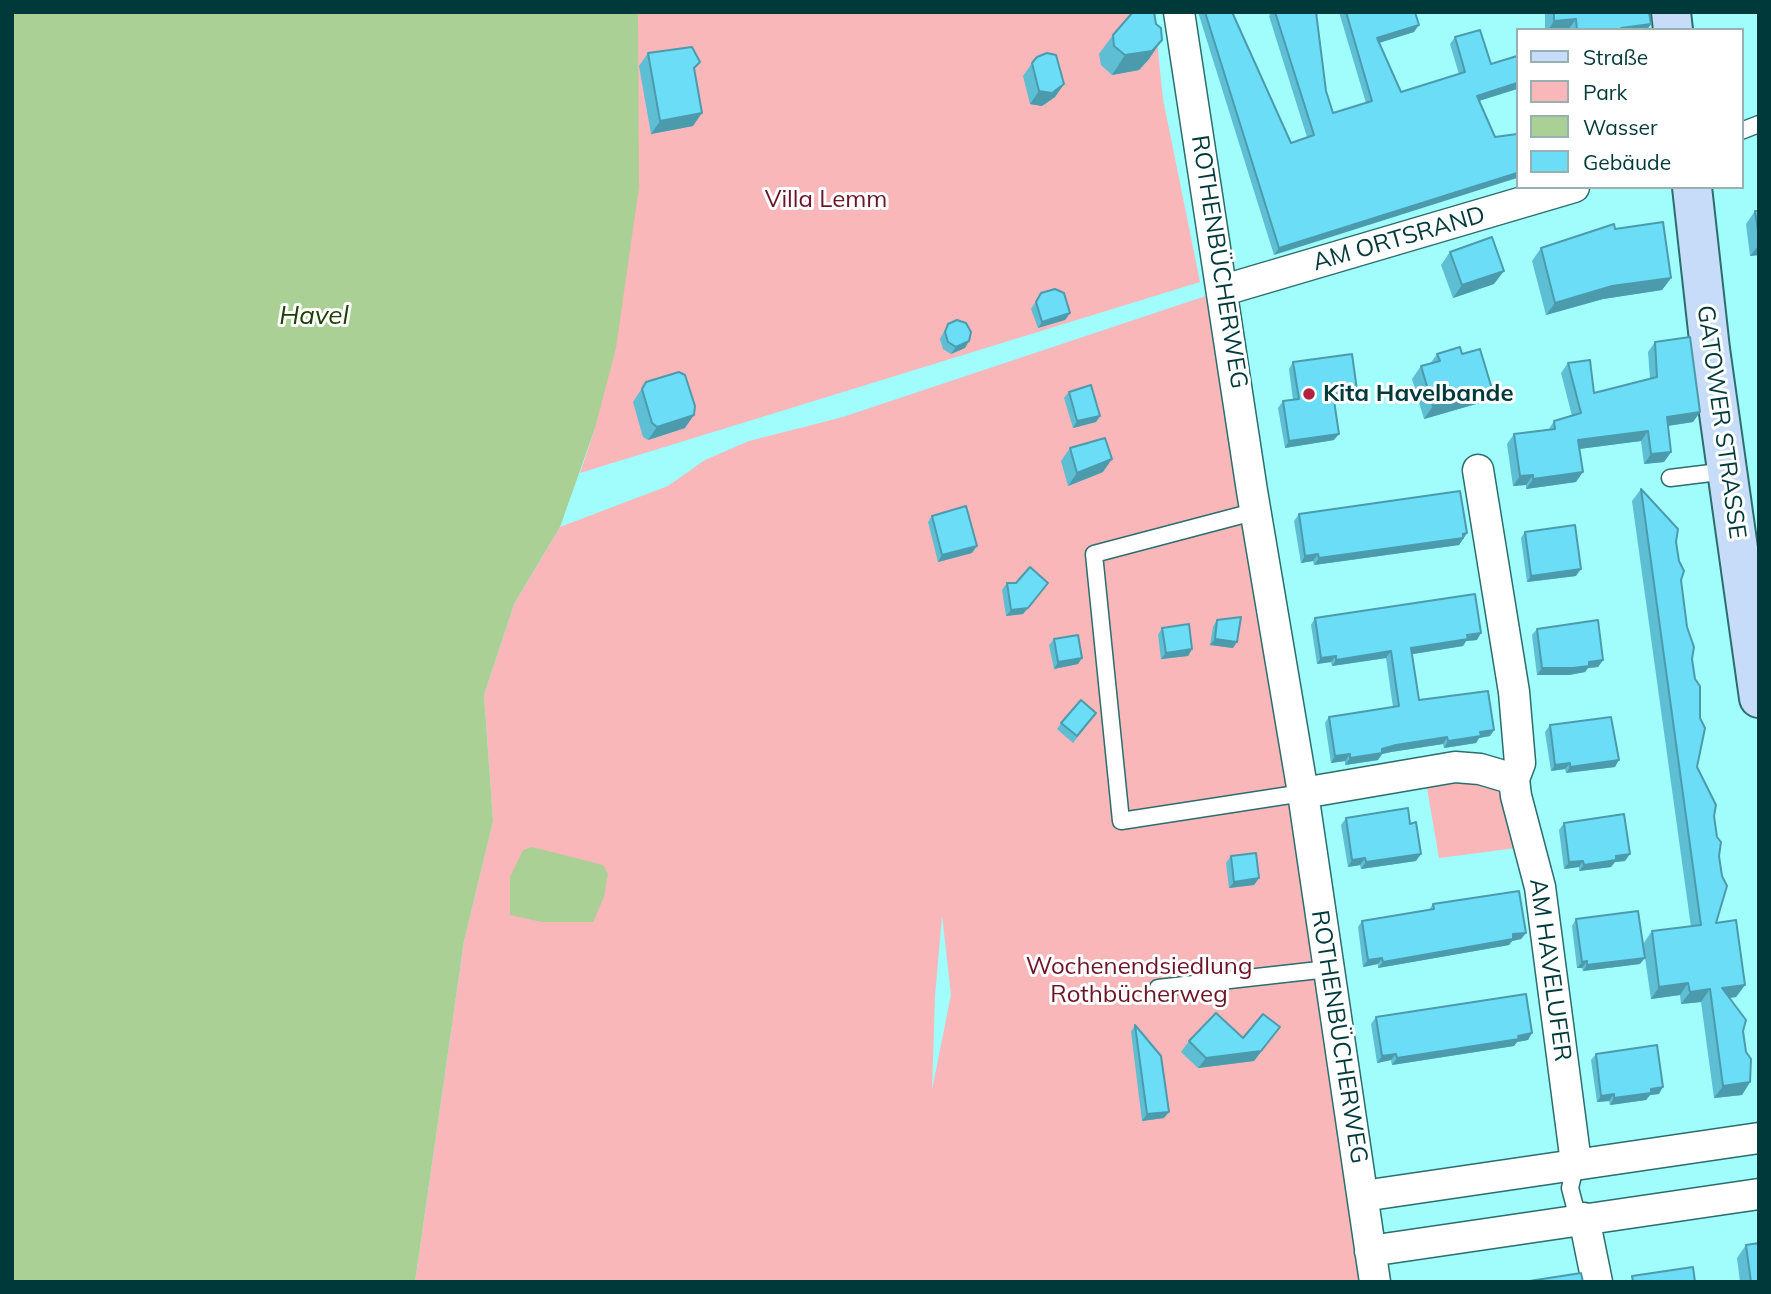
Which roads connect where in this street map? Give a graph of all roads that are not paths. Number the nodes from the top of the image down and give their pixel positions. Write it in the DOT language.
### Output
graph roads {
  1 [pos="1179,12"];
  2 [pos="1567,189"];
  3 [pos="1692,189"];
  4 [pos="1224,290"];
  5 [pos="1478,470"];
  6 [pos="1727,470"];
  7 [pos="1670,478"];
  8 [pos="1257,511"];
  9 [pos="1759,698"];
  10 [pos="1514,779"];
  11 [pos="1303,793"];
  12 [pos="1328,969"];
  13 [pos="1158,988"];
  14 [pos="1759,1138"];
  15 [pos="1576,1163"];
  16 [pos="1759,1194"];
  17 [pos="1363,1196"];
  18 [pos="1584,1218"];
  19 [pos="1370,1251"];
  20 [pos="1375,1282"];
  21 [pos="1597,1282"];
  1 -- 4 [label="street, ROTHENBÜCHERWEG"];
  2 -- 4 [label="street, AM ORTSRAND"];
  3 -- 6 [label="main road, GATOWER STRASSE"];
  4 -- 8 [label="street, ROTHENBÜCHERWEG"];
  5 -- 10 [label="street, AM HAVELUFER"];
  6 -- 7 [label="lane"];
  6 -- 9 [label="main road, GATOWER STRASSE"];
  8 -- 11 [label="street, ROTHENBÜCHERWEG"];
  8 -- 11 [label="lane"];
  10 -- 11 [label="street"];
  10 -- 15 [label="street, AM HAVELUFER"];
  11 -- 12 [label="street, ROTHENBÜCHERWEG"];
  12 -- 13 [label="lane"];
  12 -- 17 [label="street, ROTHENBÜCHERWEG"];
  14 -- 15 [label="street"];
  15 -- 17 [label="street"];
  15 -- 18 [label="lane"];
  16 -- 18 [label="street"];
  17 -- 19 [label="street, ROTHENBÜCHERWEG"];
  18 -- 19 [label="street"];
  18 -- 21 [label="street"];
  19 -- 20 [label="street, ROTHENBÜCHERWEG"];
}
